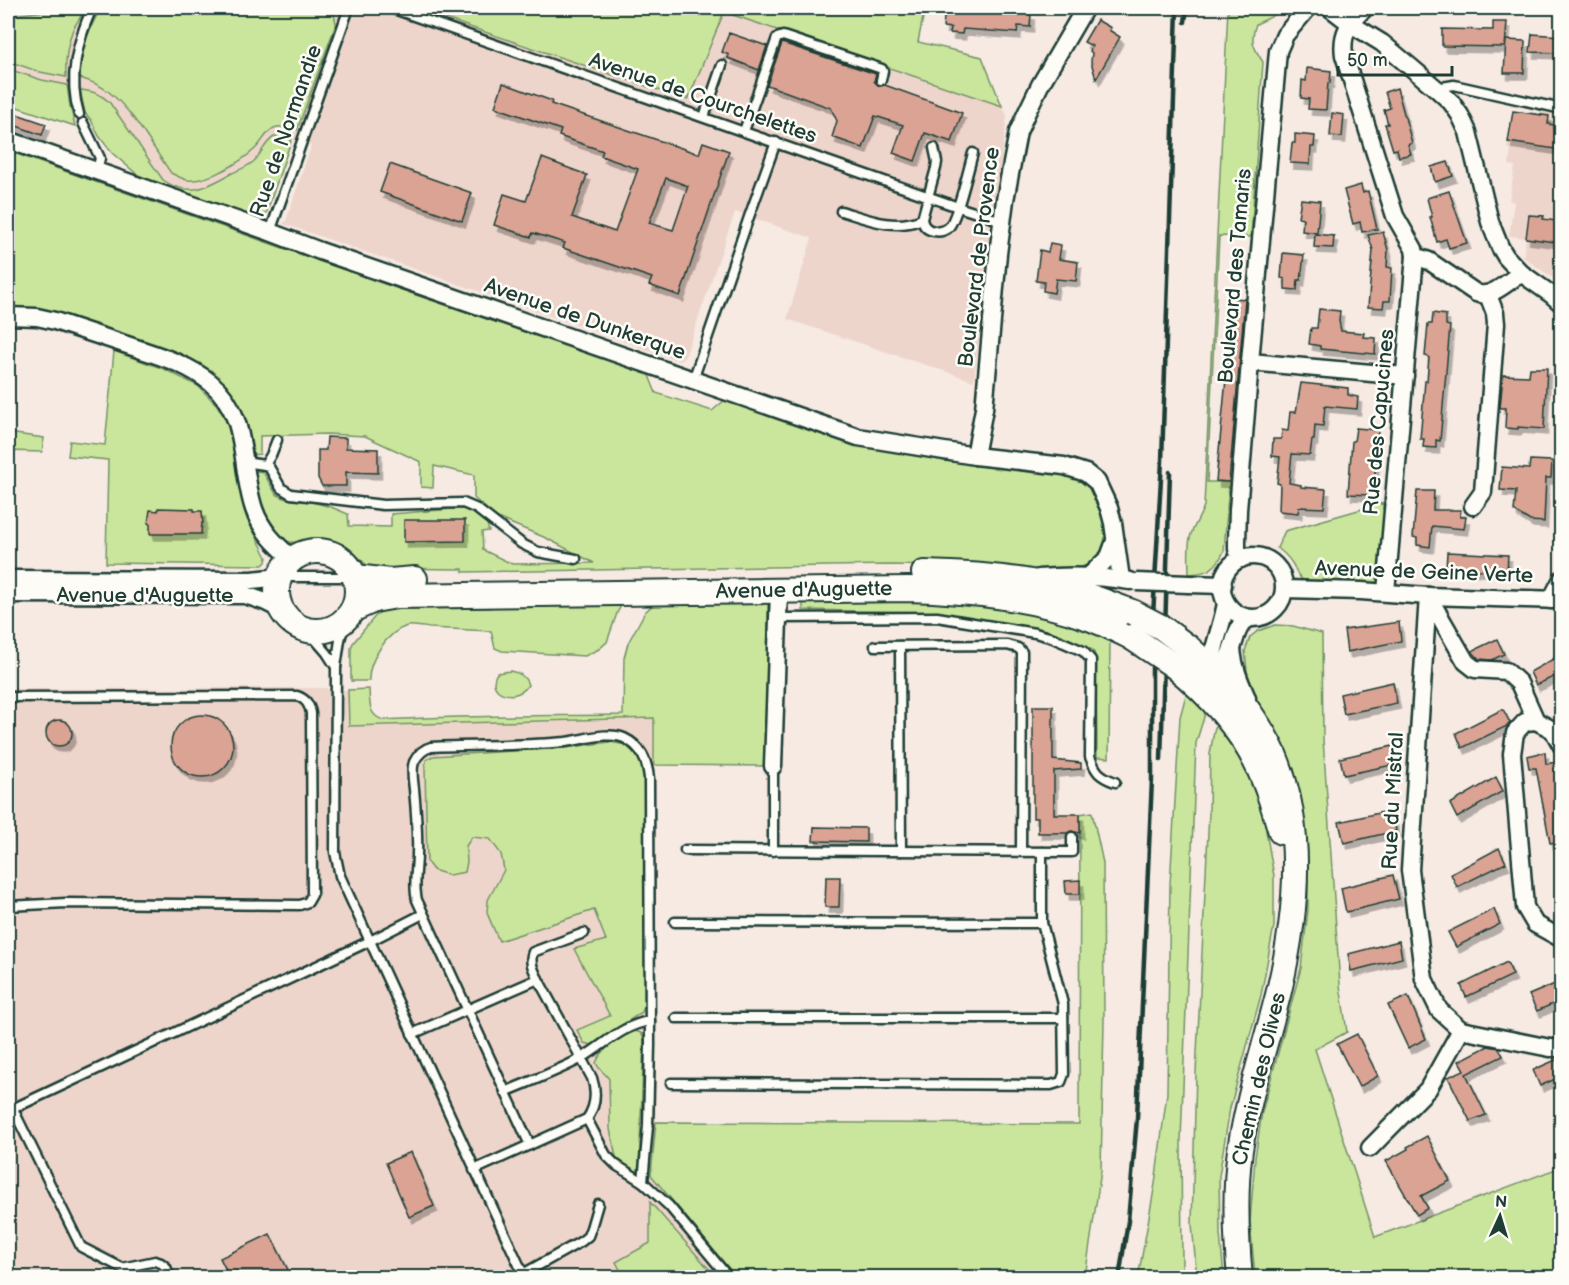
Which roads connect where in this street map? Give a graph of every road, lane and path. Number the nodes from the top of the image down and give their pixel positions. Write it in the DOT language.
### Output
graph roads {
  1 [pos="92,8"];
  2 [pos="349,8"];
  3 [pos="392,8"];
  4 [pos="1085,8"];
  5 [pos="1308,8"];
  6 [pos="1321,8"];
  7 [pos="1330,8"];
  8 [pos="1365,8"];
  9 [pos="1351,24"];
  10 [pos="722,65"];
  11 [pos="881,80"];
  12 [pos="1438,90"];
  13 [pos="1562,109"];
  14 [pos="704,117"];
  15 [pos="744,131"];
  16 [pos="8,140"];
  17 [pos="776,142"];
  18 [pos="934,148"];
  19 [pos="974,153"];
  20 [pos="97,171"];
  21 [pos="928,196"];
  22 [pos="958,207"];
  23 [pos="841,211"];
  24 [pos="922,219"];
  25 [pos="1002,220"];
  26 [pos="270,232"];
  27 [pos="1415,256"];
  28 [pos="1521,273"];
  29 [pos="1488,295"];
  30 [pos="1562,304"];
  31 [pos="8,316"];
  32 [pos="1250,362"];
  33 [pos="1405,376"];
  34 [pos="693,381"];
  35 [pos="277,440"];
  36 [pos="975,456"];
  37 [pos="244,462"];
  38 [pos="265,465"];
  39 [pos="1473,506"];
  40 [pos="1115,541"];
  41 [pos="576,559"];
  42 [pos="1240,559"];
  43 [pos="286,568"];
  44 [pos="1090,576"];
  45 [pos="355,577"];
  46 [pos="8,579"];
  47 [pos="1562,579"];
  48 [pos="1017,580"];
  49 [pos="1129,580"];
  50 [pos="1223,585"];
  51 [pos="1285,589"];
  52 [pos="779,590"];
  53 [pos="1386,592"];
  54 [pos="8,594"];
  55 [pos="1428,596"];
  56 [pos="1556,600"];
  57 [pos="1226,603"];
  58 [pos="280,609"];
  59 [pos="349,615"];
  60 [pos="778,618"];
  61 [pos="1250,618"];
  62 [pos="308,631"];
  63 [pos="875,646"];
  64 [pos="900,646"];
  65 [pos="1232,648"];
  66 [pos="1190,666"];
  67 [pos="336,667"];
  68 [pos="8,698"];
  69 [pos="1223,712"];
  70 [pos="1536,721"];
  71 [pos="1557,725"];
  72 [pos="1265,738"];
  73 [pos="1562,746"];
  74 [pos="773,766"];
  75 [pos="1115,782"];
  76 [pos="1072,837"];
  77 [pos="685,850"];
  78 [pos="773,851"];
  79 [pos="901,851"];
  80 [pos="1021,851"];
  81 [pos="1042,852"];
  82 [pos="1294,881"];
  83 [pos="8,906"];
  84 [pos="423,914"];
  85 [pos="675,922"];
  86 [pos="1042,923"];
  87 [pos="584,933"];
  88 [pos="1562,939"];
  89 [pos="370,941"];
  90 [pos="538,979"];
  91 [pos="468,1010"];
  92 [pos="676,1018"];
  93 [pos="1063,1018"];
  94 [pos="650,1021"];
  95 [pos="1461,1030"];
  96 [pos="412,1034"];
  97 [pos="1562,1048"];
  98 [pos="581,1058"];
  99 [pos="671,1083"];
  100 [pos="506,1092"];
  101 [pos="10,1110"];
  102 [pos="587,1119"];
  103 [pos="530,1145"];
  104 [pos="1370,1148"];
  105 [pos="474,1170"];
  106 [pos="643,1182"];
  107 [pos="598,1204"];
  108 [pos="524,1276"];
  109 [pos="170,1278"];
  110 [pos="729,1278"];
  111 [pos="1240,1278"];
  1 -- 20 [label="lane"];
  2 -- 26 [label="lane, Rue de Normandie"];
  3 -- 14 [label="lane, Avenue de Courchelettes"];
  4 -- 25 [label="street, Boulevard de Provence"];
  5 -- 6 [label="street"];
  5 -- 32 [label="street, Boulevard des Tamaris"];
  7 -- 9 [label="street"];
  8 -- 9 [label="street"];
  9 -- 12 [label="street"];
  9 -- 27 [label="street"];
  10 -- 14 [label="lane"];
  11 -- 15 [label="lane"];
  12 -- 13 [label="lane"];
  12 -- 28 [label="street"];
  14 -- 15 [label="lane, Avenue de Courchelettes"];
  15 -- 17 [label="lane, Avenue de Courchelettes"];
  16 -- 20 [label="street, Avenue de Dunkerque"];
  17 -- 21 [label="lane, Avenue de Courchelettes"];
  17 -- 34 [label="lane"];
  18 -- 21 [label="lane"];
  19 -- 22 [label="lane"];
  20 -- 26 [label="street, Avenue de Dunkerque"];
  21 -- 22 [label="lane, Avenue de Courchelettes"];
  21 -- 24 [label="lane"];
  22 -- 24 [label="lane"];
  22 -- 25 [label="lane, Avenue de Courchelettes"];
  23 -- 24 [label="lane"];
  25 -- 36 [label="street, Boulevard de Provence"];
  26 -- 34 [label="street, Avenue de Dunkerque"];
  27 -- 29 [label="street"];
  27 -- 33 [label="street, Rue des Capucines"];
  28 -- 29 [label="street"];
  28 -- 30 [label="street"];
  29 -- 39 [label="street"];
  31 -- 37 [label="street"];
  32 -- 33 [label="street"];
  32 -- 42 [label="street, Boulevard des Tamaris"];
  33 -- 53 [label="street, Rue des Capucines"];
  34 -- 36 [label="street, Avenue de Dunkerque"];
  35 -- 38 [label="lane"];
  36 -- 40 [label="street, Avenue de Dunkerque"];
  37 -- 38 [label="lane"];
  37 -- 43 [label="street"];
  38 -- 41 [label="lane"];
  40 -- 44 [label="street"];
  40 -- 49 [label="street, Avenue de Dunkerque"];
  42 -- 50 [label="street"];
  42 -- 51 [label="street"];
  43 -- 45 [label="main road"];
  43 -- 46 [label="street, Avenue d'Auguette"];
  43 -- 58 [label="main road"];
  44 -- 48 [label="street"];
  44 -- 49 [label="street"];
  45 -- 48 [label="main road, Avenue d'Auguette"];
  45 -- 59 [label="main road"];
  47 -- 56 [label="street"];
  48 -- 66 [label="main road, Avenue d'Auguette, bridge"];
  49 -- 50 [label="street, bridge"];
  50 -- 57 [label="street"];
  51 -- 53 [label="street, Avenue de Geine Verte"];
  51 -- 61 [label="street"];
  52 -- 59 [label="main road, Avenue d'Auguette"];
  52 -- 60 [label="street"];
  52 -- 66 [label="main road, Avenue d'Auguette, bridge"];
  53 -- 55 [label="street, Avenue de Geine Verte"];
  54 -- 58 [label="street, Avenue d'Auguette"];
  55 -- 56 [label="street, Avenue de Geine Verte"];
  55 -- 70 [label="street"];
  55 -- 95 [label="street, Rue du Mistral"];
  57 -- 61 [label="street"];
  57 -- 66 [label="street"];
  58 -- 62 [label="main road"];
  59 -- 62 [label="main road"];
  59 -- 67 [label="lane"];
  60 -- 74 [label="street"];
  60 -- 75 [label="lane"];
  61 -- 65 [label="street"];
  62 -- 67 [label="lane"];
  63 -- 64 [label="lane"];
  64 -- 79 [label="lane"];
  64 -- 80 [label="lane"];
  65 -- 66 [label="street"];
  65 -- 72 [label="street, Chemin des Olives"];
  66 -- 69 [label="main road, Avenue d'Auguette"];
  66 -- 72 [label="main road, Chemin des Olives"];
  67 -- 89 [label="lane"];
  68 -- 83 [label="lane"];
  69 -- 82 [label="main road, Chemin des Olives"];
  70 -- 71 [label="street"];
  70 -- 88 [label="street"];
  71 -- 73 [label="street"];
  72 -- 82 [label="main road, Chemin des Olives"];
  74 -- 78 [label="lane"];
  76 -- 81 [label="lane"];
  77 -- 78 [label="lane"];
  78 -- 79 [label="lane"];
  79 -- 80 [label="lane"];
  80 -- 81 [label="lane"];
  81 -- 86 [label="lane"];
  82 -- 111 [label="main road, Chemin des Olives"];
  84 -- 89 [label="lane"];
  84 -- 91 [label="lane"];
  84 -- 94 [label="lane"];
  85 -- 86 [label="lane"];
  86 -- 93 [label="lane"];
  87 -- 90 [label="lane"];
  89 -- 96 [label="lane"];
  89 -- 101 [label="lane"];
  90 -- 91 [label="lane"];
  90 -- 98 [label="lane"];
  91 -- 96 [label="lane"];
  91 -- 100 [label="lane"];
  92 -- 93 [label="lane"];
  93 -- 99 [label="lane"];
  94 -- 98 [label="lane"];
  94 -- 106 [label="lane"];
  95 -- 97 [label="street"];
  95 -- 104 [label="street"];
  96 -- 105 [label="lane"];
  98 -- 100 [label="lane"];
  98 -- 102 [label="lane"];
  100 -- 103 [label="lane"];
  101 -- 109 [label="lane"];
  102 -- 103 [label="lane"];
  102 -- 106 [label="lane"];
  103 -- 105 [label="lane"];
  105 -- 108 [label="lane"];
  106 -- 110 [label="lane"];
  107 -- 108 [label="lane"];
}
